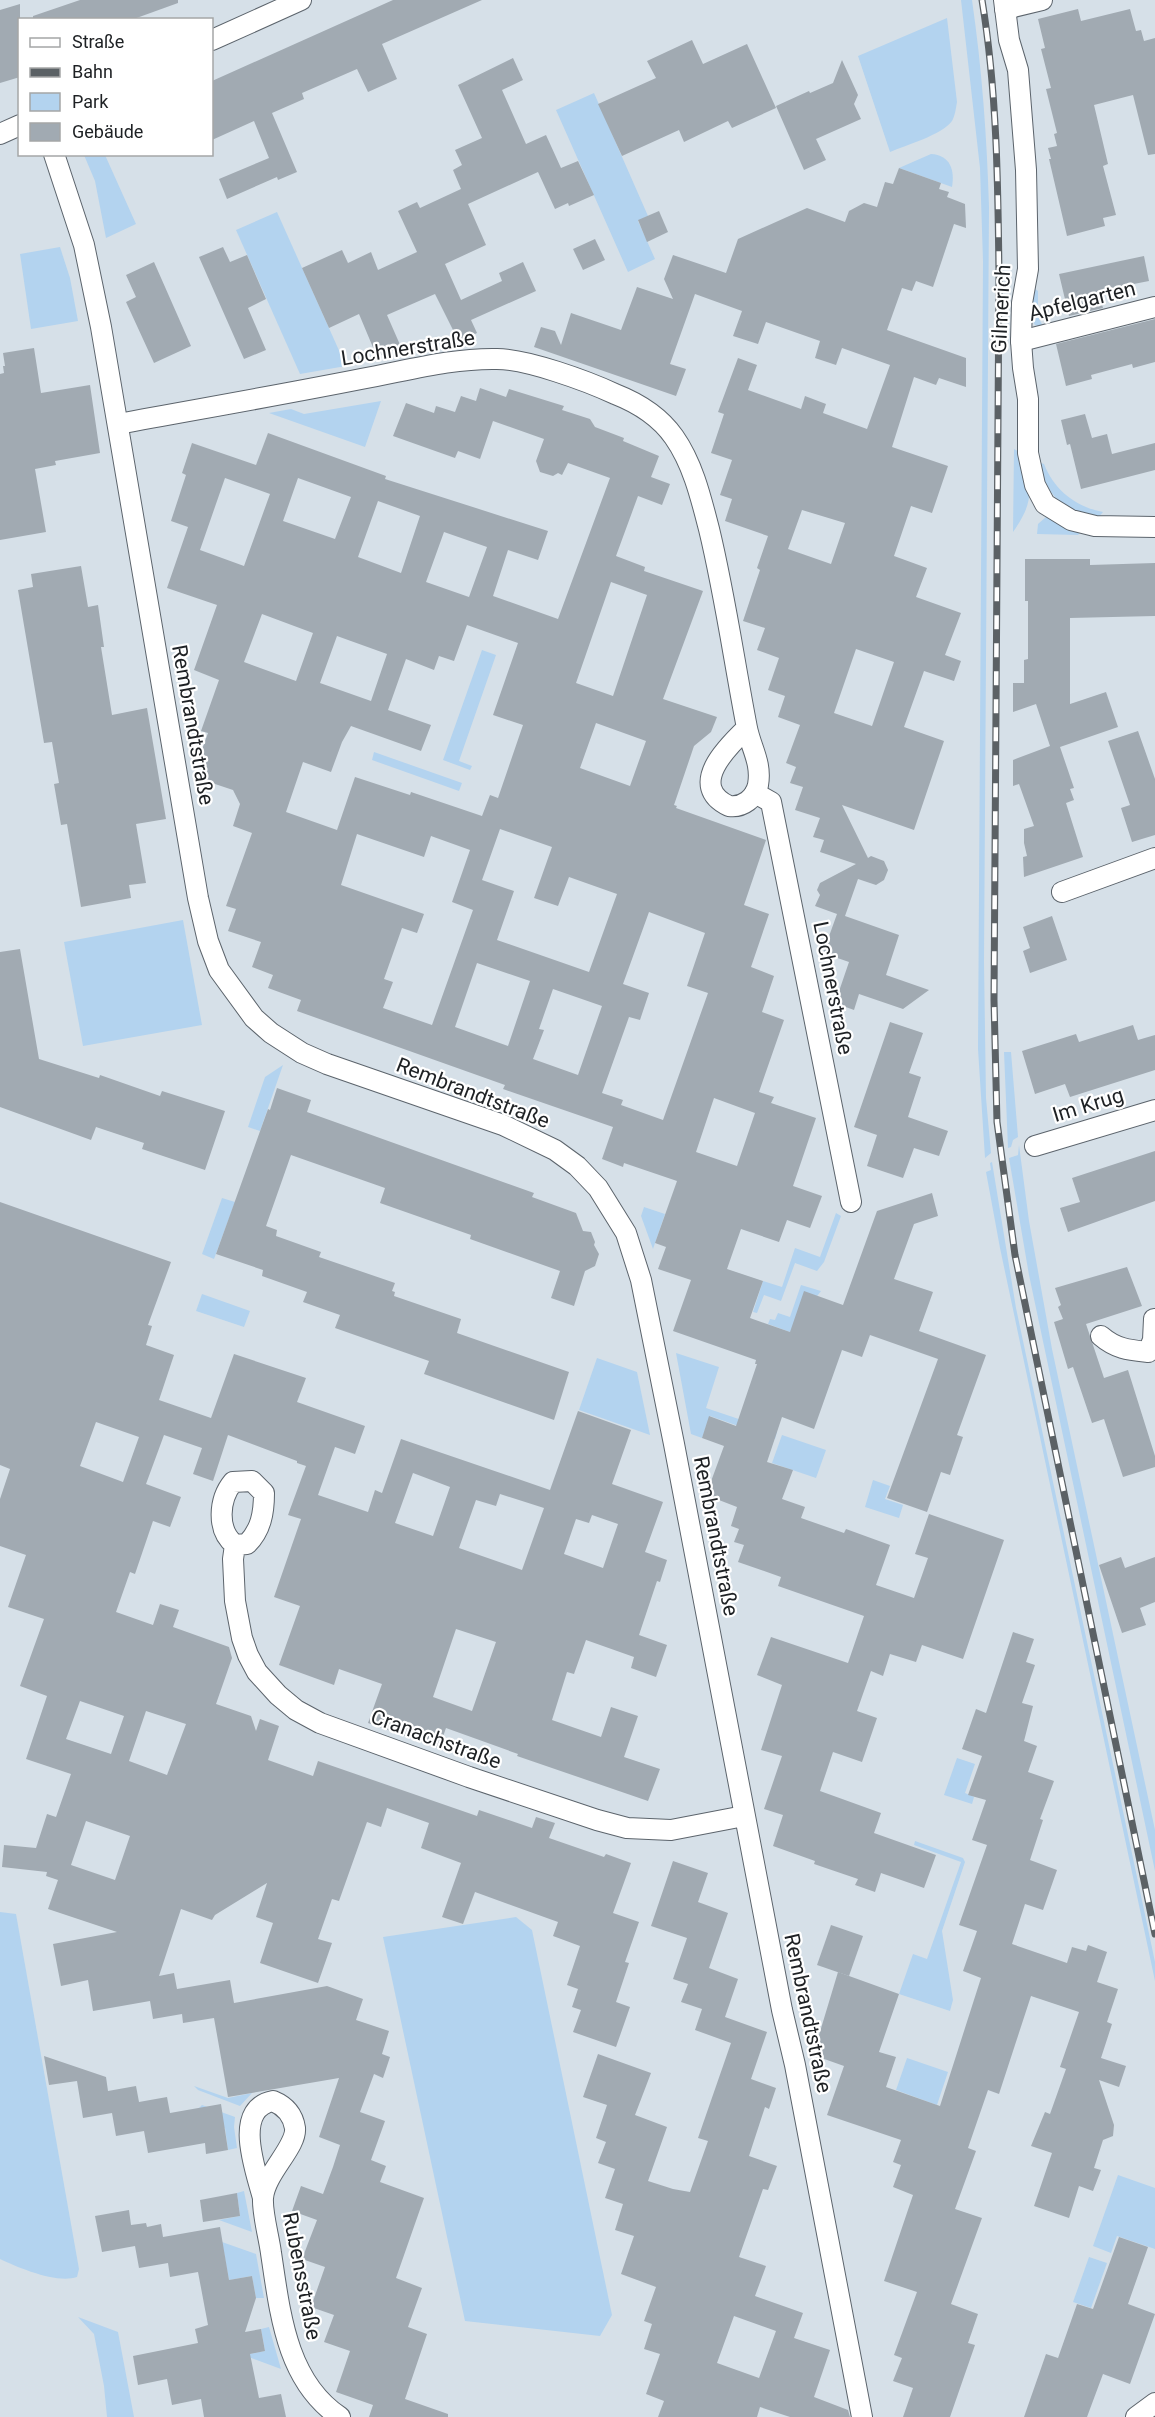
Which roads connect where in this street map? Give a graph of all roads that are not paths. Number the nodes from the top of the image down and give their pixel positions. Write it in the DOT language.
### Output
graph roads {
  1 [pos="301,0"];
  2 [pos="1042,0"];
  3 [pos="1005,4"];
  4 [pos="213,40"];
  5 [pos="18,126"];
  6 [pos="0,134"];
  7 [pos="55,156"];
  8 [pos="1155,307"];
  9 [pos="1022,341"];
  10 [pos="118,424"];
  11 [pos="1155,527"];
  12 [pos="747,728"];
  13 [pos="755,793"];
  14 [pos="1155,858"];
  15 [pos="1062,892"];
  16 [pos="1155,1110"];
  17 [pos="1035,1146"];
  18 [pos="851,1202"];
  19 [pos="1154,1319"];
  20 [pos="1101,1336"];
  21 [pos="1152,1356"];
  22 [pos="235,1545"];
  23 [pos="744,1816"];
  24 [pos="263,2198"];
  25 [pos="1155,2403"];
  26 [pos="340,2417"];
  27 [pos="862,2417"];
  28 [pos="1136,2417"];
  1 -- 4 [label="street"];
  2 -- 3 [label="street"];
  3 -- 9 [label="street, Gilmerich"];
  5 -- 6 [label="street"];
  7 -- 10 [label="street, Rembrandtstraße"];
  8 -- 9 [label="street, Apfelgarten"];
  9 -- 11 [label="street, Gilmerich"];
  10 -- 12 [label="street, Lochnerstraße"];
  10 -- 23 [label="street, Rembrandtstraße"];
  12 -- 13 [label="street, Lochnerstraße"];
  12 -- 13 [label="street"];
  13 -- 18 [label="street, Lochnerstraße"];
  14 -- 15 [label="street"];
  16 -- 17 [label="street, Im Krug"];
  19 -- 21 [label="street"];
  20 -- 21 [label="street"];
  22 -- 23 [label="street, Cranachstraße"];
  23 -- 27 [label="street, Rembrandtstraße"];
  24 -- 26 [label="street, Rubensstraße"];
  25 -- 28 [label="street"];
}
